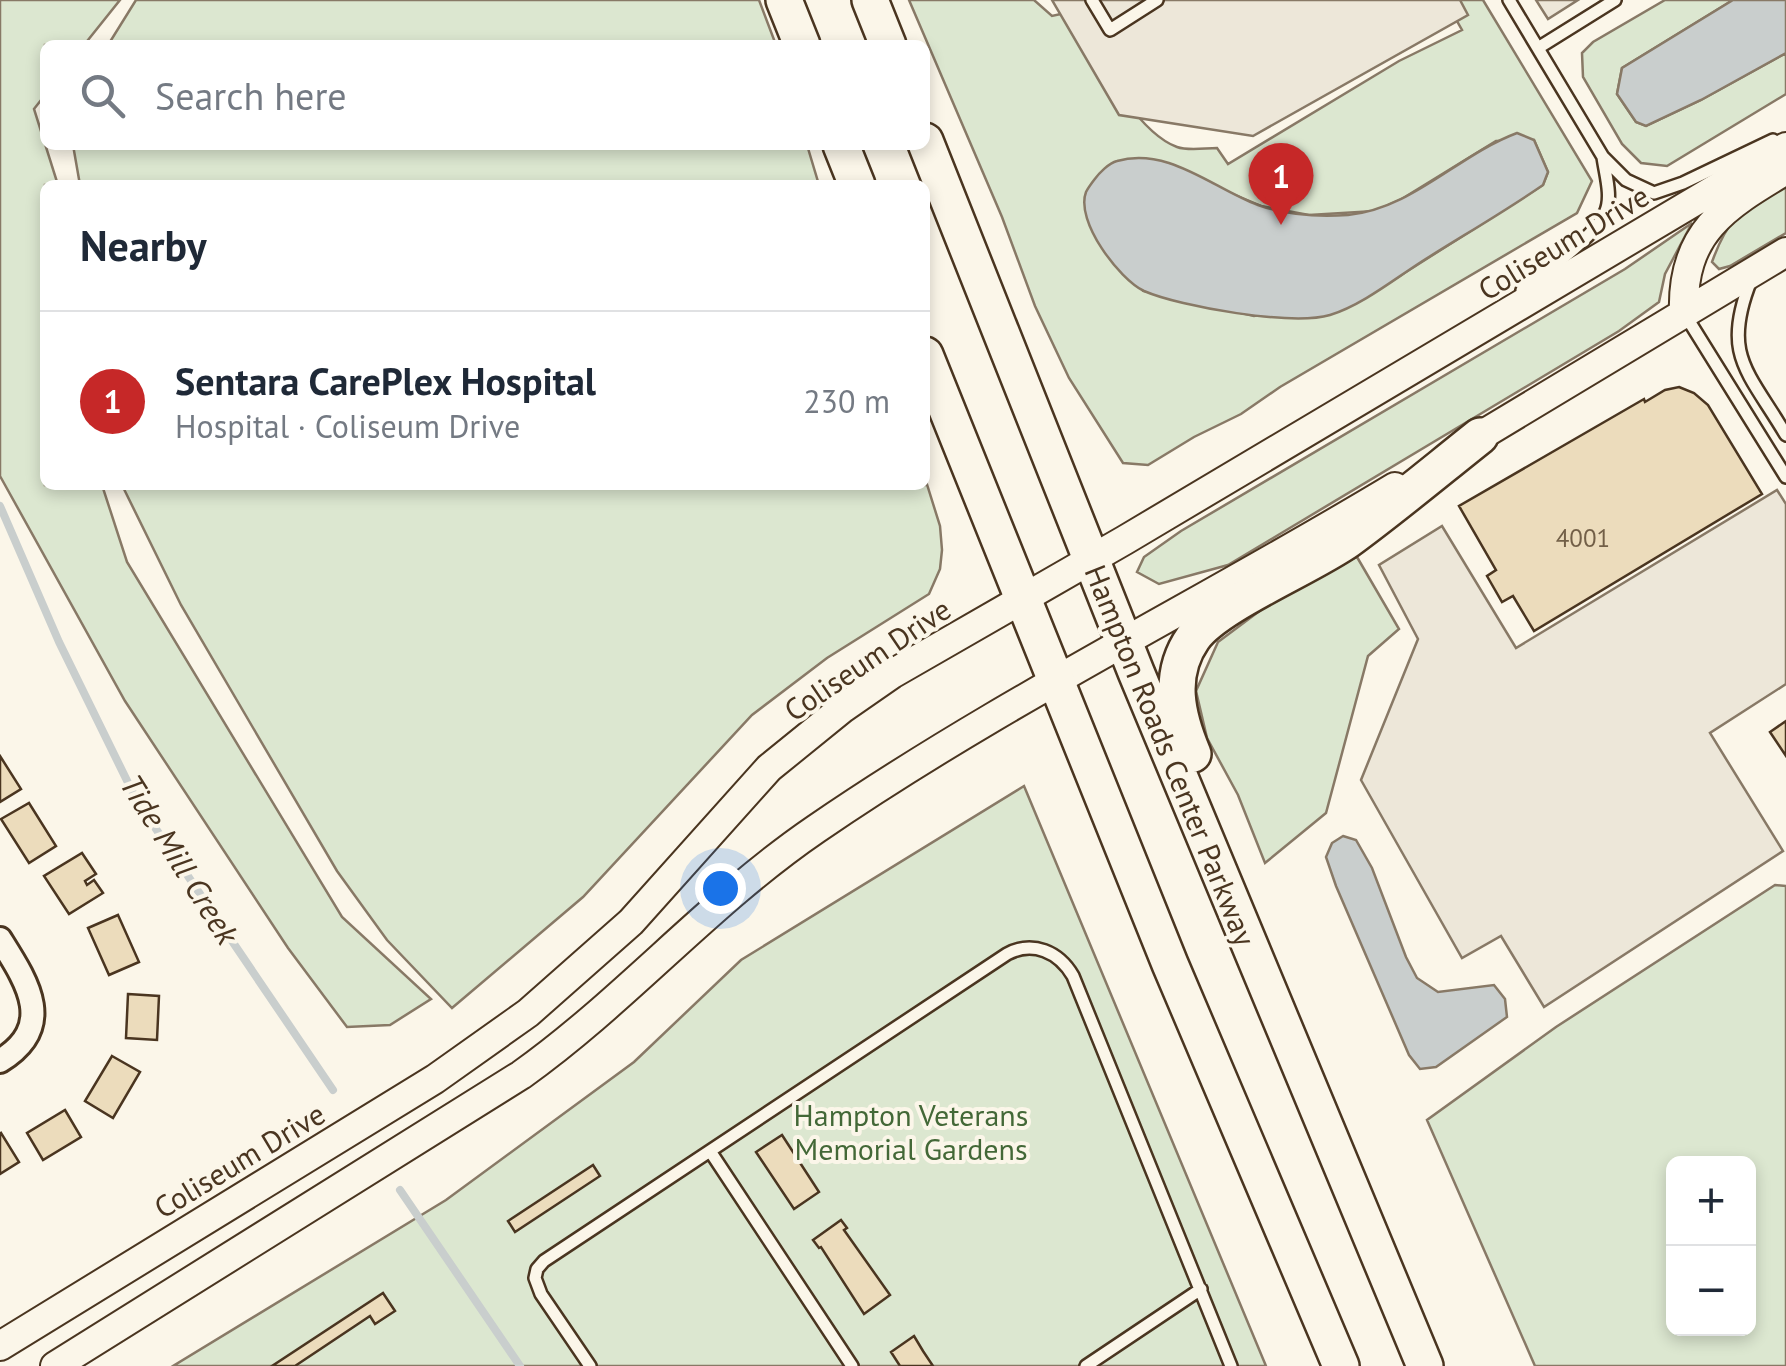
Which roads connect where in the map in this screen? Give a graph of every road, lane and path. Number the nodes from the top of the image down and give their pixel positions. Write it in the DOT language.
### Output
graph roads {
  1 [pos="784,0"];
  2 [pos="870,0"];
  3 [pos="1092,0"];
  4 [pos="1158,0"];
  5 [pos="1509,0"];
  6 [pos="1616,0"];
  7 [pos="800,40"];
  8 [pos="886,40"];
  9 [pos="1538,48"];
  10 [pos="1786,134"];
  11 [pos="1786,147"];
  12 [pos="844,150"];
  13 [pos="929,150"];
  14 [pos="1603,157"];
  15 [pos="1786,170"];
  16 [pos="855,180"];
  17 [pos="1786,252"];
  18 [pos="1754,271"];
  19 [pos="1684,313"];
  20 [pos="1456,344"];
  21 [pos="930,366"];
  22 [pos="1786,434"];
  23 [pos="1480,436"];
  24 [pos="1786,476"];
  25 [pos="1091,560"];
  26 [pos="1024,598"];
  27 [pos="1124,641"];
  28 [pos="1056,679"];
  29 [pos="0,939"];
  30 [pos="0,1061"];
  31 [pos="1326,1133"];
  32 [pos="710,1151"];
  33 [pos="1201,1289"];
  34 [pos="0,1346"];
  35 [pos="55,1366"];
  36 [pos="590,1366"];
  37 [pos="852,1366"];
  38 [pos="1086,1366"];
  39 [pos="1231,1366"];
  40 [pos="1341,1366"];
  41 [pos="1425,1366"];
  1 -- 7 [label="main road"];
  2 -- 8 [label="main road"];
  3 -- 4 [label="lane"];
  5 -- 9 [label="lane"];
  6 -- 9 [label="lane"];
  9 -- 14 [label="lane"];
  10 -- 14 [label="lane"];
  11 -- 20 [label="street, Coliseum Drive"];
  12 -- 16 [label="main road"];
  13 -- 25 [label="main road, Hampton Roads Center Parkway"];
  14 -- 20 [label="lane"];
  15 -- 19 [label="street"];
  17 -- 18 [label="street"];
  18 -- 19 [label="street"];
  18 -- 22 [label="lane"];
  19 -- 23 [label="street"];
  19 -- 24 [label="lane"];
  20 -- 25 [label="street, Coliseum Drive"];
  21 -- 26 [label="main road"];
  23 -- 27 [label="street"];
  23 -- 31 [label="main road"];
  25 -- 26 [label="street, Coliseum Drive"];
  25 -- 27 [label="main road, Hampton Roads Center Parkway"];
  26 -- 28 [label="main road"];
  26 -- 34 [label="street, Coliseum Drive"];
  27 -- 28 [label="street"];
  27 -- 31 [label="main road, Hampton Roads Center Parkway"];
  28 -- 35 [label="street"];
  28 -- 40 [label="main road"];
  29 -- 30 [label="street"];
  31 -- 41 [label="main road, Hampton Roads Center Parkway"];
  32 -- 33 [label="lane"];
  32 -- 36 [label="lane"];
  32 -- 37 [label="lane"];
  33 -- 38 [label="lane"];
  33 -- 39 [label="lane"];
}
